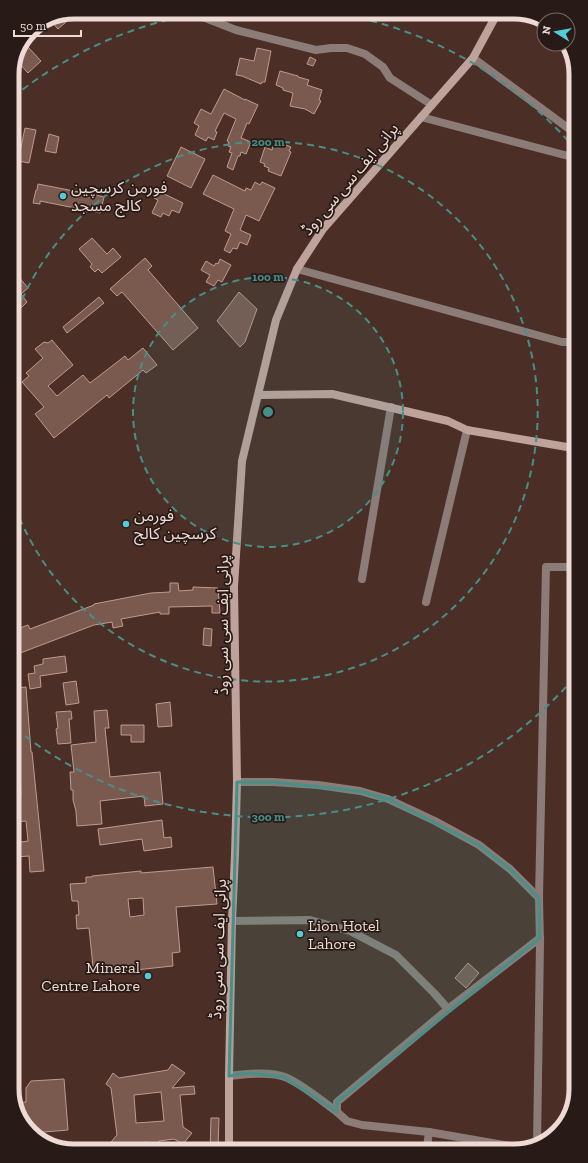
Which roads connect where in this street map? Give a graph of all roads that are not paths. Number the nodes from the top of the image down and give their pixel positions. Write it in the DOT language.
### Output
graph roads {
  1 [pos="208,19"];
  2 [pos="494,19"];
  3 [pos="473,58"];
  4 [pos="432,105"];
  5 [pos="421,117"];
  6 [pos="569,129"];
  7 [pos="569,156"];
  8 [pos="297,269"];
  9 [pos="569,342"];
  10 [pos="259,395"];
  11 [pos="391,407"];
  12 [pos="467,430"];
  13 [pos="569,447"];
  14 [pos="569,567"];
  15 [pos="362,579"];
  16 [pos="426,602"];
  17 [pos="237,782"];
  18 [pos="539,898"];
  19 [pos="232,920"];
  20 [pos="540,938"];
  21 [pos="448,1009"];
  22 [pos="229,1076"];
  23 [pos="337,1112"];
  24 [pos="429,1132"];
  25 [pos="537,1139"];
  26 [pos="229,1144"];
  27 [pos="427,1144"];
  28 [pos="498,1144"];
  1 -- 4 [label="street"];
  2 -- 3 [label="street, پرانی ایف سی سی روڈ"];
  3 -- 4 [label="street, پرانی ایف سی سی روڈ"];
  3 -- 6 [label="street"];
  4 -- 5 [label="street, پرانی ایف سی سی روڈ"];
  5 -- 7 [label="street"];
  5 -- 8 [label="street, پرانی ایف سی سی روڈ"];
  8 -- 9 [label="street"];
  8 -- 10 [label="street, پرانی ایف سی سی روڈ"];
  10 -- 11 [label="street"];
  10 -- 17 [label="street, پرانی ایف سی سی روڈ"];
  11 -- 12 [label="street"];
  11 -- 15 [label="street"];
  12 -- 13 [label="street"];
  12 -- 16 [label="street"];
  14 -- 18 [label="street"];
  17 -- 18 [label="street"];
  17 -- 19 [label="street, پرانی ایف سی سی روڈ"];
  18 -- 20 [label="street"];
  19 -- 21 [label="street"];
  19 -- 22 [label="street, پرانی ایف سی سی روڈ"];
  20 -- 21 [label="street"];
  20 -- 25 [label="street"];
  21 -- 23 [label="street"];
  22 -- 23 [label="street"];
  22 -- 26 [label="street, پرانی ایف سی سی روڈ"];
  23 -- 24 [label="street"];
  24 -- 27 [label="street"];
  24 -- 28 [label="street"];
}
